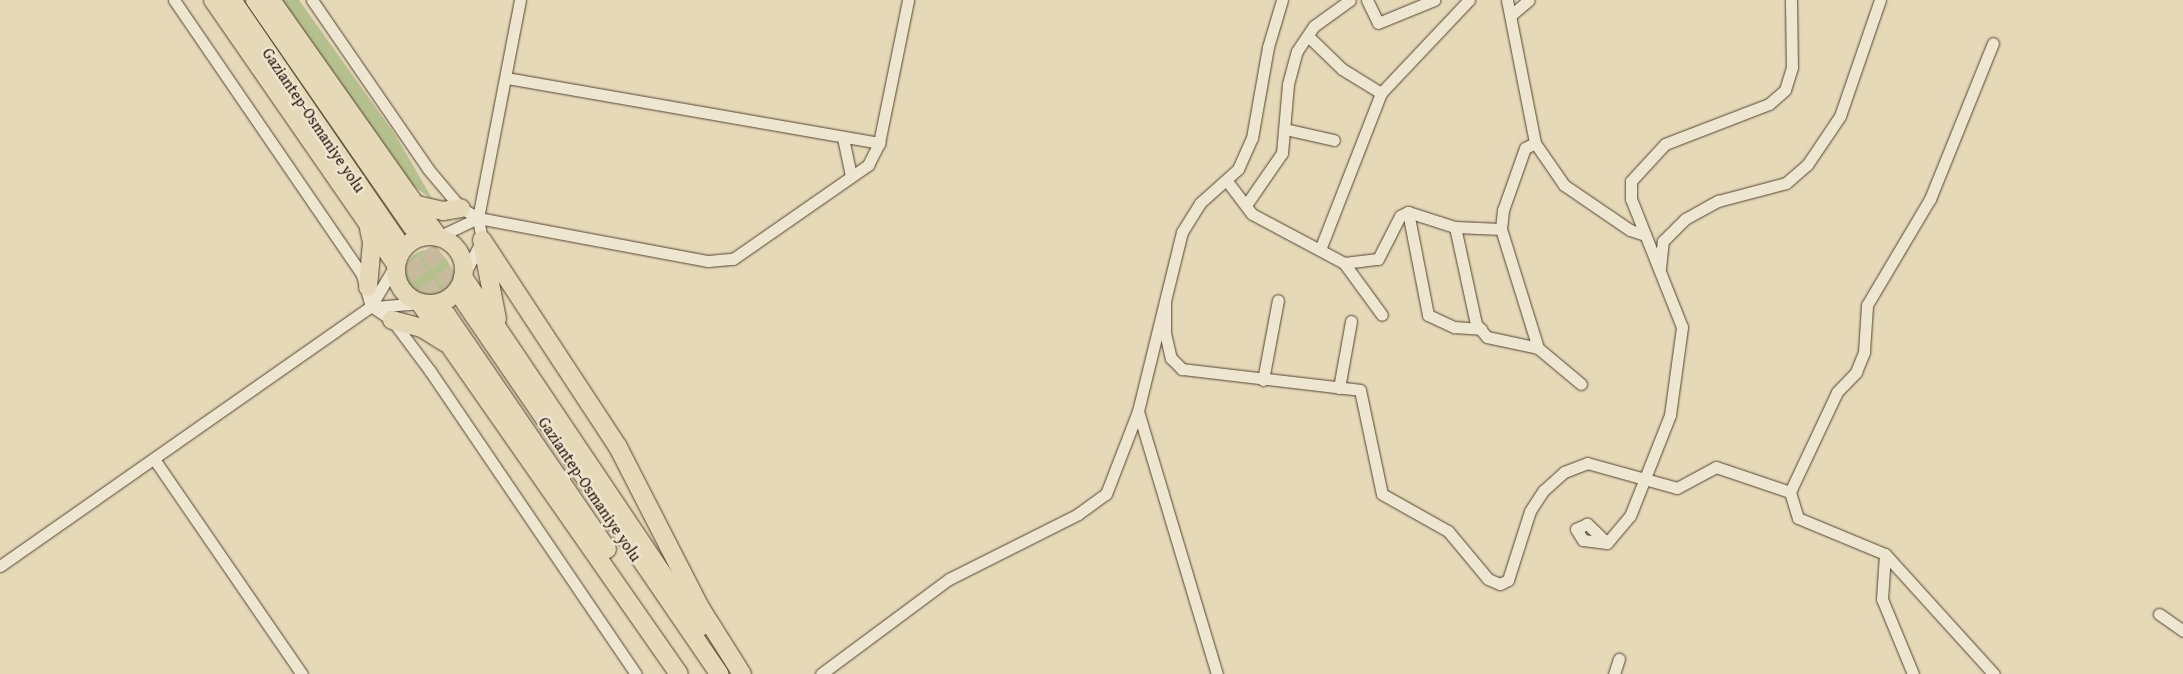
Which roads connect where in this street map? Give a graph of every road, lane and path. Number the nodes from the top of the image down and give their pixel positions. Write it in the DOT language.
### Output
graph roads {
  1 [pos="174,0"];
  2 [pos="213,0"];
  3 [pos="232,0"];
  4 [pos="255,0"];
  5 [pos="271,0"];
  6 [pos="312,0"];
  7 [pos="520,0"];
  8 [pos="908,0"];
  9 [pos="1282,0"];
  10 [pos="1350,0"];
  11 [pos="1367,0"];
  12 [pos="1434,0"];
  13 [pos="1469,0"];
  14 [pos="1508,0"];
  15 [pos="1529,0"];
  16 [pos="1791,0"];
  17 [pos="1880,0"];
  18 [pos="1511,15"];
  19 [pos="1308,36"];
  20 [pos="1993,43"];
  21 [pos="507,78"];
  22 [pos="1381,93"];
  23 [pos="1285,129"];
  24 [pos="843,138"];
  25 [pos="1334,140"];
  26 [pos="879,143"];
  27 [pos="1535,143"];
  28 [pos="851,176"];
  29 [pos="1227,181"];
  30 [pos="413,204"];
  31 [pos="1246,205"];
  32 [pos="461,208"];
  33 [pos="1408,212"];
  34 [pos="478,218"];
  35 [pos="368,226"];
  36 [pos="412,227"];
  37 [pos="1455,227"];
  38 [pos="1501,229"];
  39 [pos="1645,235"];
  40 [pos="438,238"];
  41 [pos="396,239"];
  42 [pos="482,240"];
  43 [pos="1321,248"];
  44 [pos="1344,263"];
  45 [pos="396,264"];
  46 [pos="1660,270"];
  47 [pos="463,277"];
  48 [pos="368,287"];
  49 [pos="1278,300"];
  50 [pos="464,301"];
  51 [pos="1165,302"];
  52 [pos="420,303"];
  53 [pos="371,306"];
  54 [pos="446,314"];
  55 [pos="1382,315"];
  56 [pos="392,320"];
  57 [pos="1351,321"];
  58 [pos="1481,330"];
  59 [pos="501,332"];
  60 [pos="1538,348"];
  61 [pos="458,352"];
  62 [pos="1264,380"];
  63 [pos="1582,384"];
  64 [pos="1339,388"];
  65 [pos="1138,411"];
  66 [pos="154,460"];
  67 [pos="1640,480"];
  68 [pos="1790,492"];
  69 [pos="1607,543"];
  70 [pos="1885,554"];
  71 [pos="0,566"];
  72 [pos="2159,614"];
  73 [pos="2183,631"];
  74 [pos="1619,658"];
  75 [pos="302,674"];
  76 [pos="636,674"];
  77 [pos="679,674"];
  78 [pos="688,674"];
  79 [pos="719,674"];
  80 [pos="726,674"];
  81 [pos="742,674"];
  82 [pos="821,674"];
  83 [pos="1217,674"];
  84 [pos="1614,674"];
  85 [pos="1913,674"];
  86 [pos="1994,674"];
  1 -- 48 [label="street"];
  2 -- 35 [label="highway"];
  3 -- 41 [label="highway, Gaziantep-Osmaniye yolu"];
  4 -- 36 [label="highway, Gaziantep-Osmaniye yolu"];
  5 -- 30 [label="highway"];
  6 -- 32 [label="street"];
  7 -- 21 [label="street"];
  8 -- 26 [label="street"];
  9 -- 29 [label="street"];
  10 -- 19 [label="street"];
  11 -- 12 [label="street"];
  13 -- 22 [label="street"];
  14 -- 18 [label="street"];
  15 -- 18 [label="street"];
  16 -- 39 [label="street"];
  17 -- 46 [label="street"];
  18 -- 27 [label="street"];
  19 -- 22 [label="street"];
  19 -- 23 [label="street"];
  20 -- 68 [label="street"];
  21 -- 24 [label="street"];
  21 -- 34 [label="street"];
  22 -- 43 [label="street"];
  23 -- 25 [label="street"];
  23 -- 31 [label="street"];
  24 -- 26 [label="street"];
  24 -- 28 [label="street"];
  26 -- 28 [label="street"];
  27 -- 38 [label="street"];
  27 -- 39 [label="street"];
  28 -- 34 [label="street"];
  29 -- 31 [label="street"];
  29 -- 51 [label="street"];
  30 -- 32 [label="highway"];
  30 -- 40 [label="highway"];
  31 -- 43 [label="street"];
  32 -- 34 [label="street"];
  33 -- 37 [label="street"];
  33 -- 44 [label="street"];
  33 -- 58 [label="street"];
  34 -- 40 [label="street"];
  34 -- 42 [label="street"];
  35 -- 45 [label="highway"];
  35 -- 48 [label="highway"];
  37 -- 38 [label="street"];
  37 -- 58 [label="street"];
  38 -- 60 [label="street"];
  39 -- 46 [label="street"];
  40 -- 45 [label="highway"];
  40 -- 47 [label="highway"];
  42 -- 47 [label="street"];
  42 -- 59 [label="highway"];
  42 -- 81 [label="highway"];
  43 -- 44 [label="street"];
  44 -- 55 [label="street"];
  45 -- 52 [label="highway"];
  45 -- 53 [label="street"];
  46 -- 67 [label="street"];
  47 -- 52 [label="highway"];
  47 -- 59 [label="highway"];
  48 -- 53 [label="street"];
  49 -- 62 [label="street"];
  50 -- 79 [label="highway, Gaziantep-Osmaniye yolu"];
  51 -- 62 [label="street"];
  51 -- 65 [label="street"];
  52 -- 53 [label="street"];
  52 -- 61 [label="highway"];
  53 -- 56 [label="street"];
  53 -- 66 [label="street"];
  54 -- 78 [label="highway, Gaziantep-Osmaniye yolu"];
  56 -- 61 [label="highway"];
  56 -- 76 [label="street"];
  57 -- 64 [label="street"];
  58 -- 60 [label="street"];
  59 -- 80 [label="highway"];
  60 -- 63 [label="street"];
  61 -- 77 [label="highway"];
  62 -- 64 [label="street"];
  64 -- 67 [label="street"];
  65 -- 82 [label="street"];
  65 -- 83 [label="street"];
  66 -- 71 [label="street"];
  66 -- 75 [label="street"];
  67 -- 68 [label="street"];
  67 -- 69 [label="street"];
  68 -- 70 [label="street"];
  70 -- 85 [label="street"];
  70 -- 86 [label="street"];
  72 -- 73 [label="street"];
  74 -- 84 [label="street"];
}
